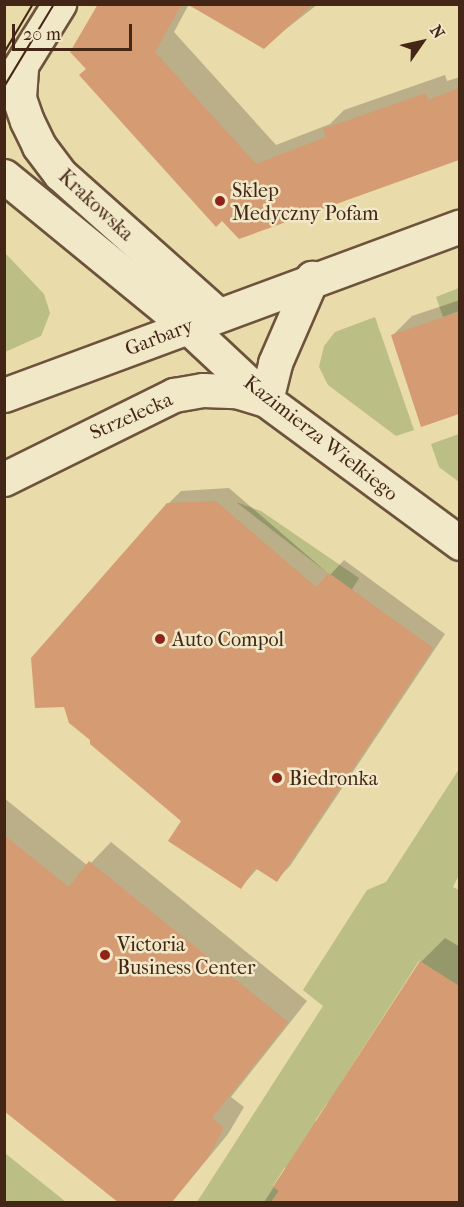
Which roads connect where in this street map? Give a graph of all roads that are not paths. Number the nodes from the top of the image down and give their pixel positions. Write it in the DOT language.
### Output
graph roads {
  1 [pos="59,4"];
  2 [pos="13,79"];
  3 [pos="4,176"];
  4 [pos="459,226"];
  5 [pos="312,278"];
  6 [pos="218,315"];
  7 [pos="187,326"];
  8 [pos="4,395"];
  9 [pos="266,400"];
  10 [pos="4,478"];
  11 [pos="459,543"];
  1 -- 2 [label="street"];
  2 -- 6 [label="street, Krakowska"];
  3 -- 7 [label="street, Krakowska"];
  4 -- 5 [label="street, Garbary"];
  5 -- 6 [label="street, Garbary"];
  5 -- 9 [label="street"];
  6 -- 7 [label="street, Garbary"];
  7 -- 8 [label="street, Garbary"];
  7 -- 9 [label="street, Kazimierza Wielkiego"];
  9 -- 10 [label="street, Strzelecka"];
  9 -- 11 [label="street, Kazimierza Wielkiego"];
}
